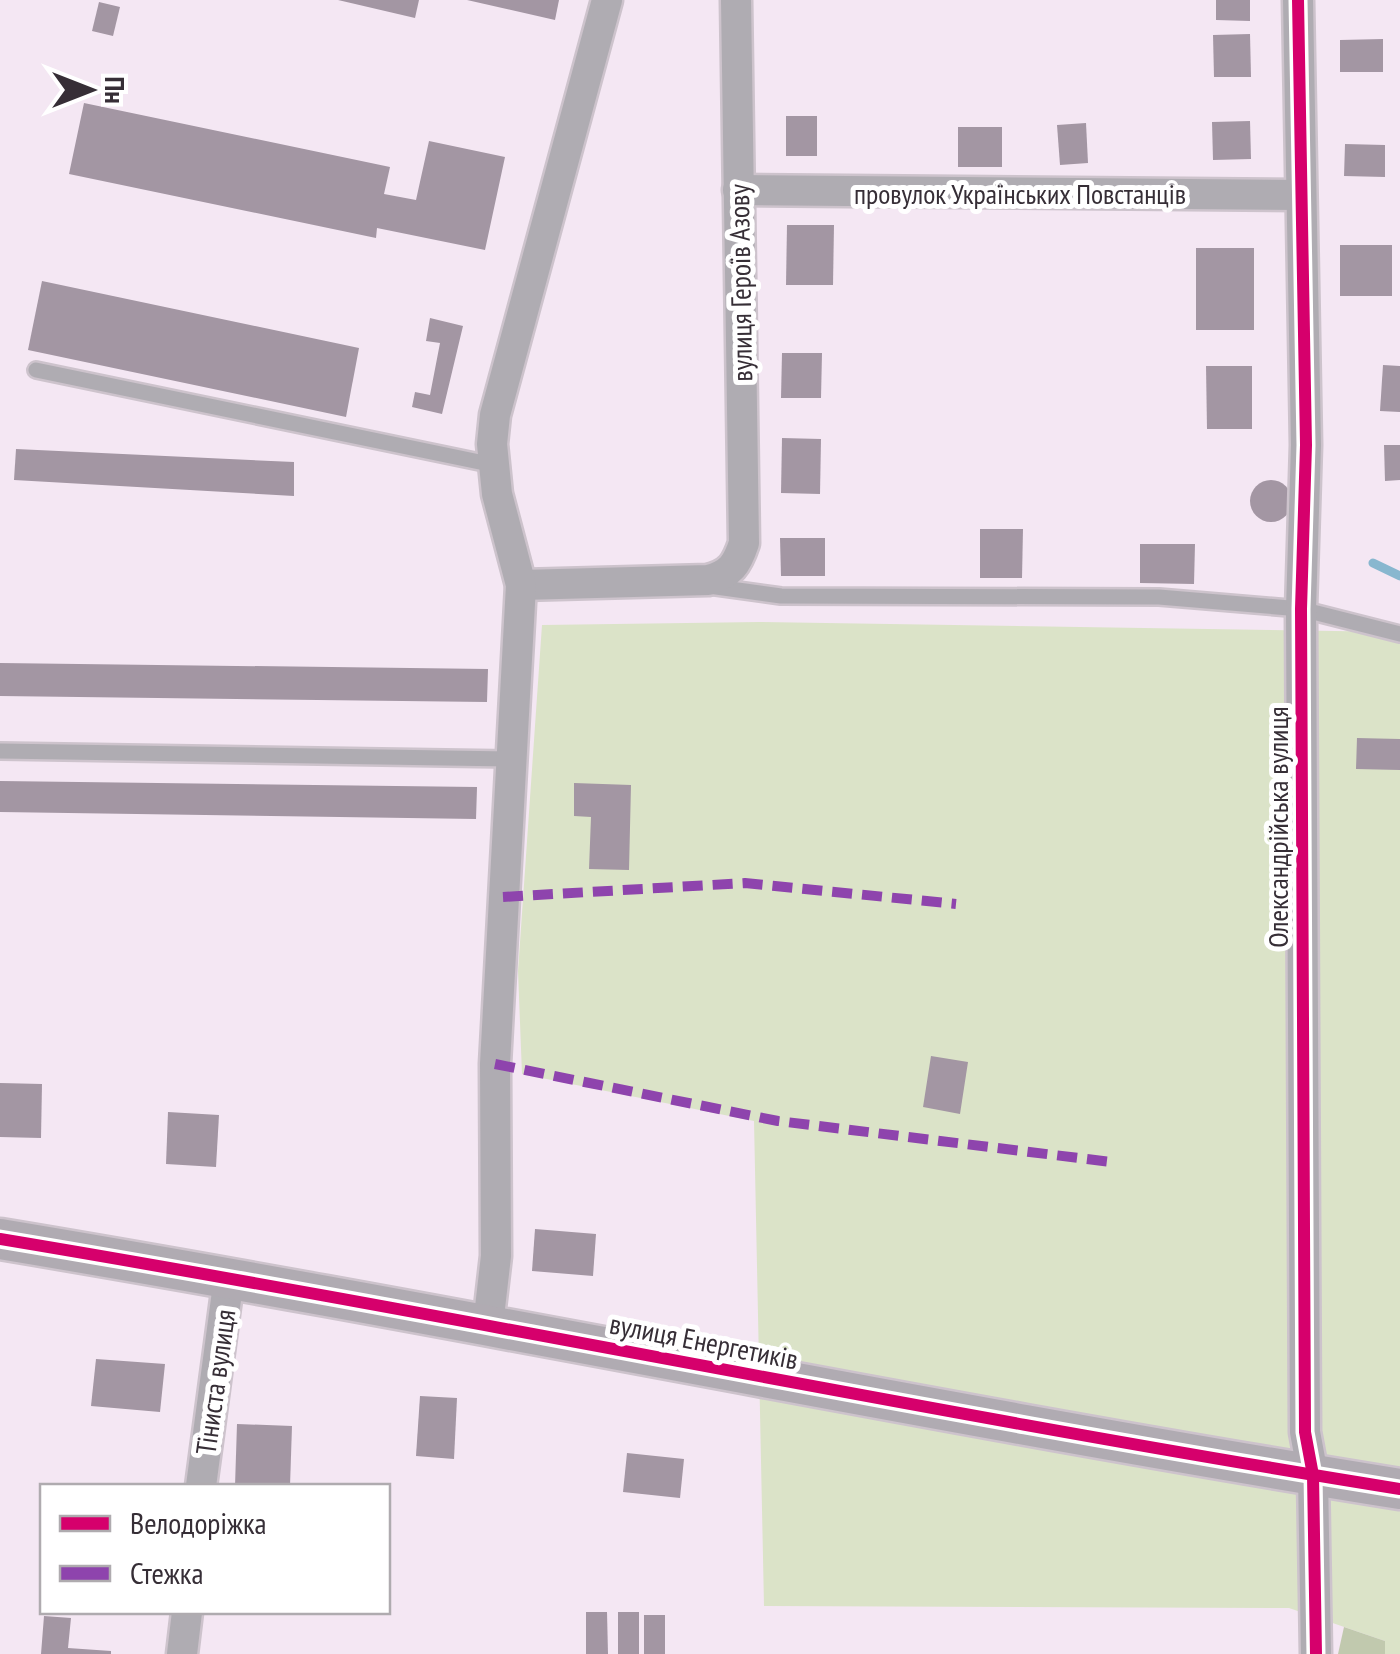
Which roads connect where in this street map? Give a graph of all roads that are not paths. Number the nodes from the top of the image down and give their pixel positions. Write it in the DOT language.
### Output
graph roads {
  1 [pos="606,0"];
  2 [pos="736,0"];
  3 [pos="1298,0"];
  4 [pos="738,190"];
  5 [pos="1301,195"];
  6 [pos="36,370"];
  7 [pos="494,465"];
  8 [pos="676,581"];
  9 [pos="520,585"];
  10 [pos="1300,610"];
  11 [pos="1400,634"];
  12 [pos="0,751"];
  13 [pos="510,759"];
  14 [pos="0,1239"];
  15 [pos="229,1277"];
  16 [pos="488,1326"];
  17 [pos="1313,1475"];
  18 [pos="201,1484"];
  19 [pos="1400,1489"];
  20 [pos="187,1614"];
  21 [pos="182,1654"];
  22 [pos="1316,1654"];
  1 -- 7 [label="street"];
  2 -- 4 [label="street, вулиця Героїв Азову"];
  3 -- 5 [label="street, Олександрійська вулиця"];
  4 -- 5 [label="street, провулок Українських Повстанців"];
  4 -- 8 [label="street, вулиця Героїв Азову"];
  5 -- 10 [label="street, Олександрійська вулиця"];
  6 -- 7 [label="lane"];
  7 -- 9 [label="street"];
  8 -- 9 [label="street"];
  8 -- 10 [label="lane"];
  9 -- 13 [label="street"];
  10 -- 11 [label="lane"];
  10 -- 17 [label="street, Олександрійська вулиця"];
  12 -- 13 [label="lane"];
  13 -- 16 [label="street"];
  14 -- 15 [label="street, вулиця Енергетиків"];
  15 -- 16 [label="street, вулиця Енергетиків"];
  15 -- 18 [label="street, Тіниста вулиця"];
  16 -- 17 [label="street, вулиця Енергетиків"];
  17 -- 19 [label="street, вулиця Енергетиків"];
  17 -- 22 [label="street, Олександрійська вулиця"];
  20 -- 21 [label="street"];
}
